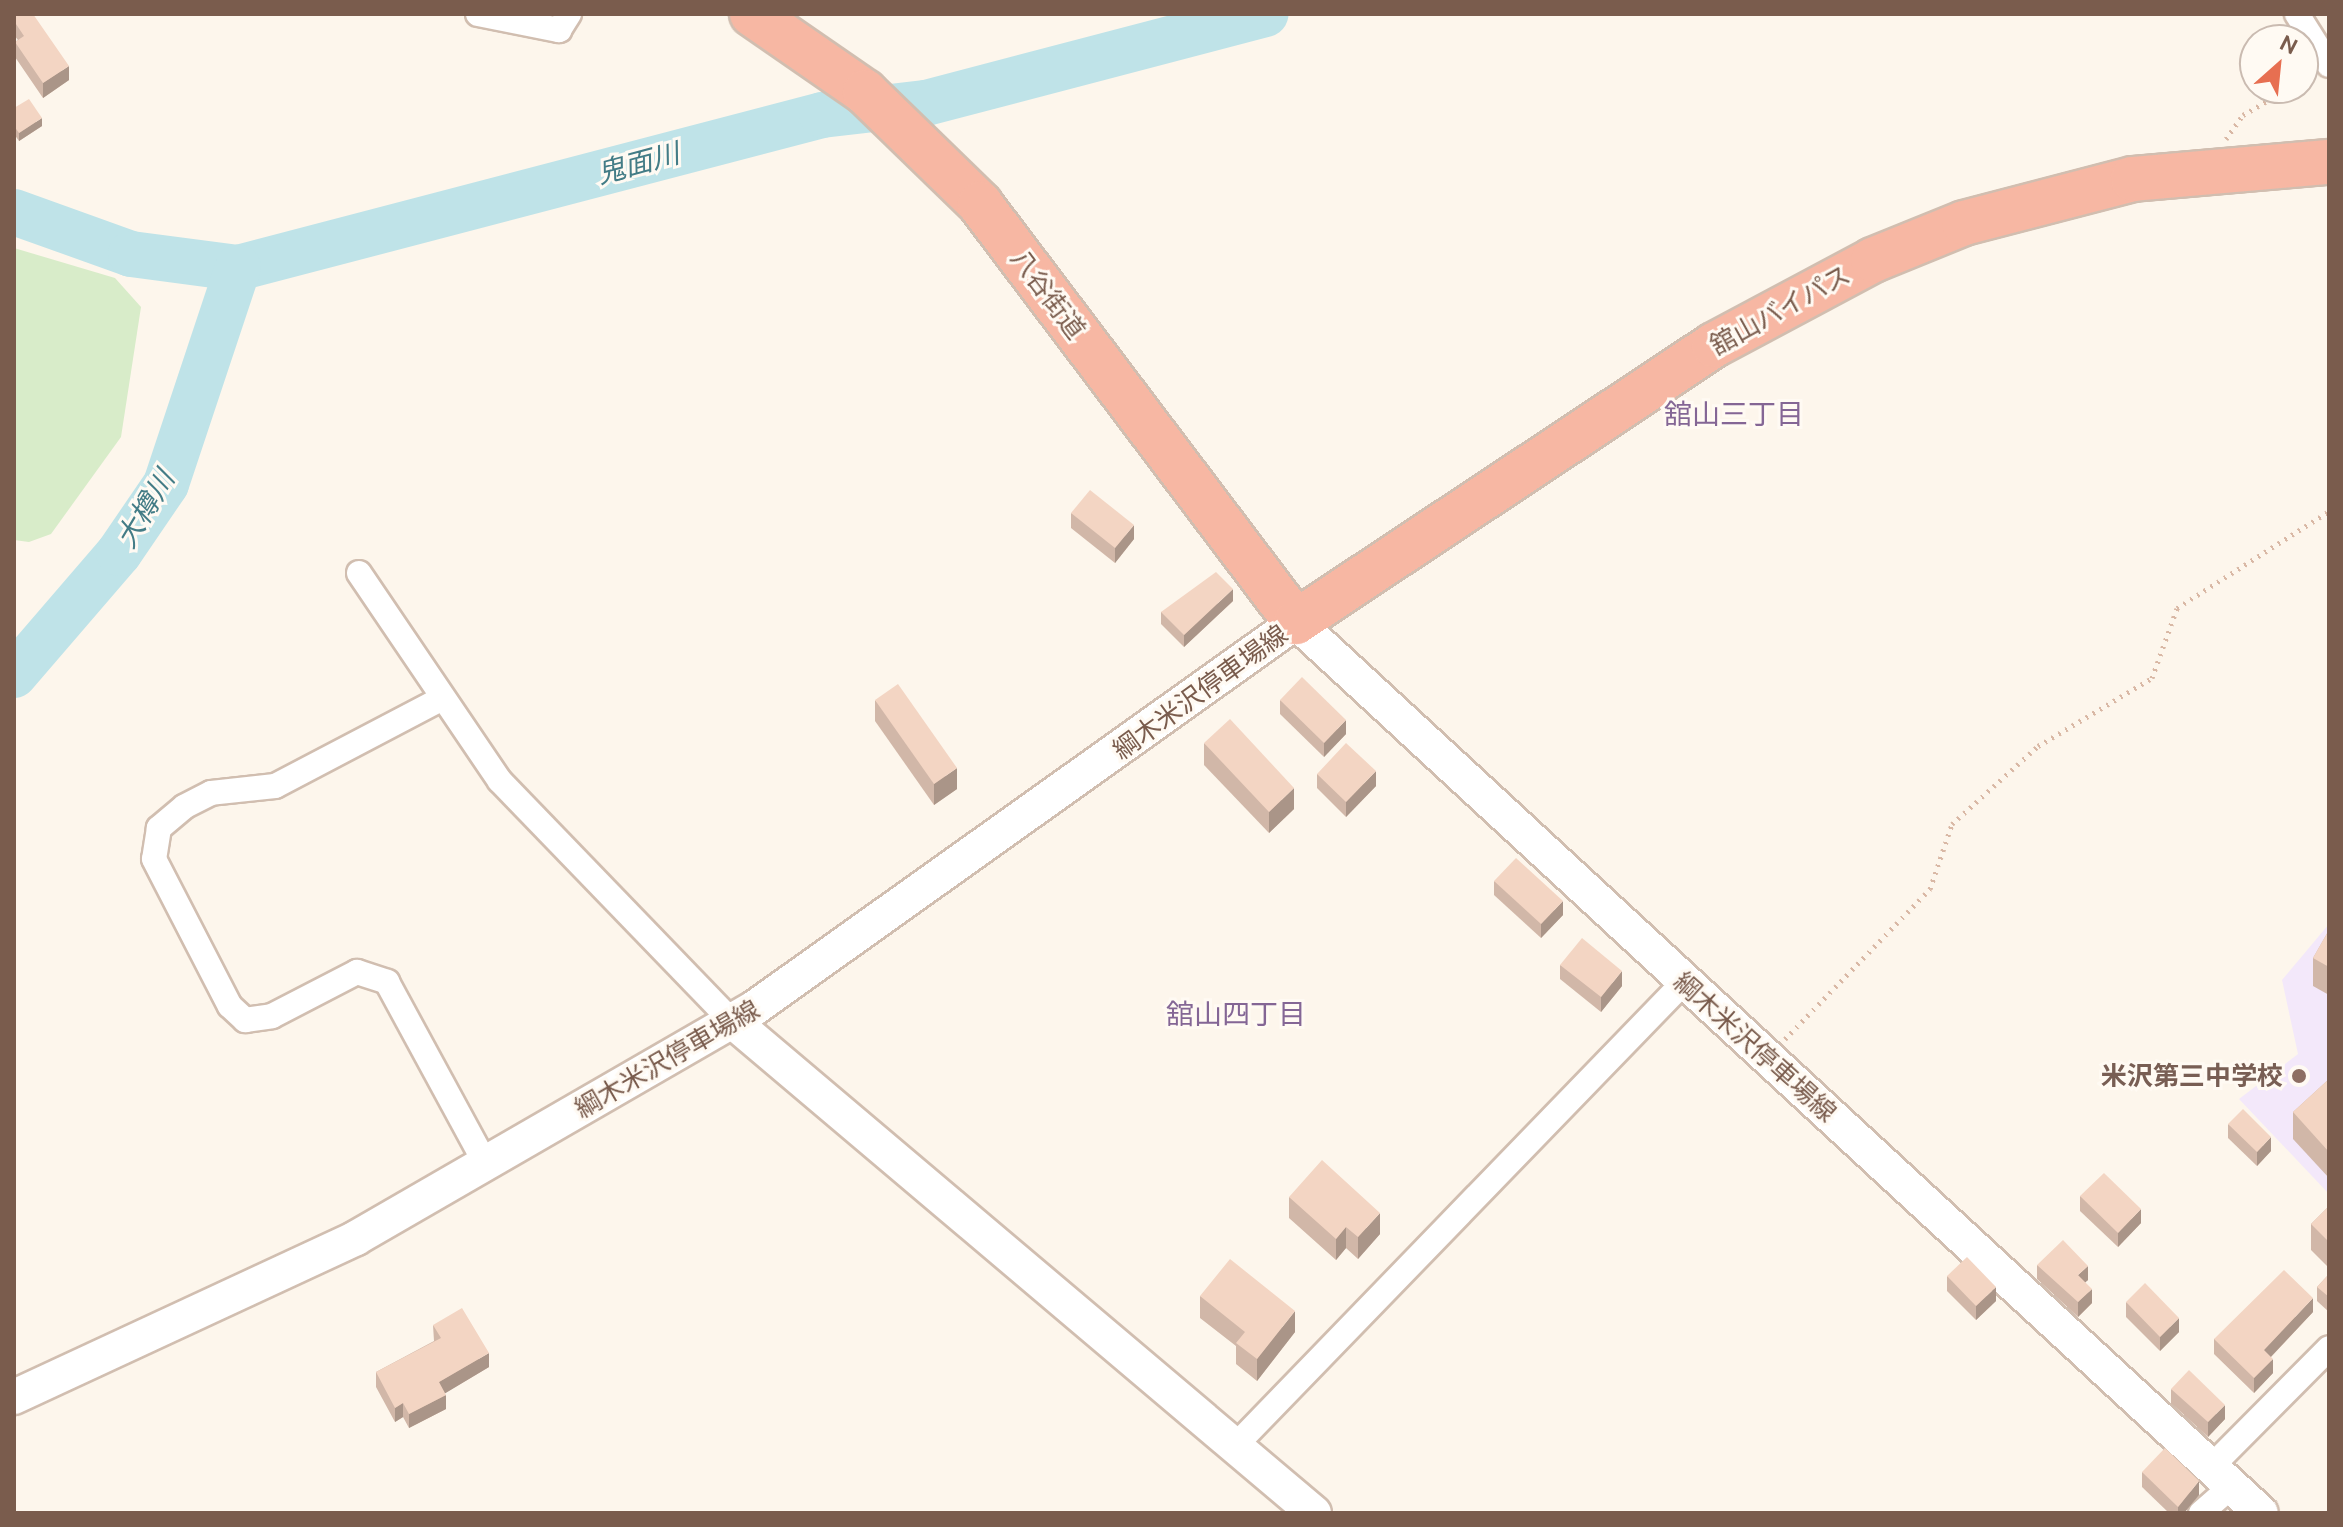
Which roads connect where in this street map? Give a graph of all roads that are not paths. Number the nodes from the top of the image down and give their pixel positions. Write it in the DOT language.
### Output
graph roads {
  1 [pos="478,14"];
  2 [pos="569,14"];
  3 [pos="752,14"];
  4 [pos="2297,14"];
  5 [pos="2329,65"];
  6 [pos="2329,162"];
  7 [pos="359,573"];
  8 [pos="1296,622"];
  9 [pos="441,699"];
  10 [pos="1684,982"];
  11 [pos="730,1019"];
  12 [pos="487,1166"];
  13 [pos="2329,1348"];
  14 [pos="14,1397"];
  15 [pos="1234,1447"];
  16 [pos="2222,1476"];
  17 [pos="1314,1513"];
  18 [pos="2201,1513"];
  19 [pos="2261,1513"];
  1 -- 2 [label="street"];
  3 -- 8 [label="highway, 八谷街道"];
  4 -- 5 [label="street"];
  6 -- 8 [label="highway, 舘山バイパス"];
  7 -- 9 [label="street"];
  8 -- 10 [label="main road, 綱木米沢停車場線"];
  8 -- 11 [label="main road, 綱木米沢停車場線"];
  9 -- 11 [label="street"];
  9 -- 12 [label="street"];
  10 -- 15 [label="street"];
  10 -- 16 [label="main road, 綱木米沢停車場線"];
  11 -- 12 [label="main road, 綱木米沢停車場線"];
  11 -- 15 [label="main road"];
  12 -- 14 [label="main road, 綱木米沢停車場線"];
  13 -- 16 [label="street"];
  15 -- 17 [label="main road"];
  16 -- 18 [label="street"];
  16 -- 19 [label="main road, 綱木米沢停車場線"];
}
